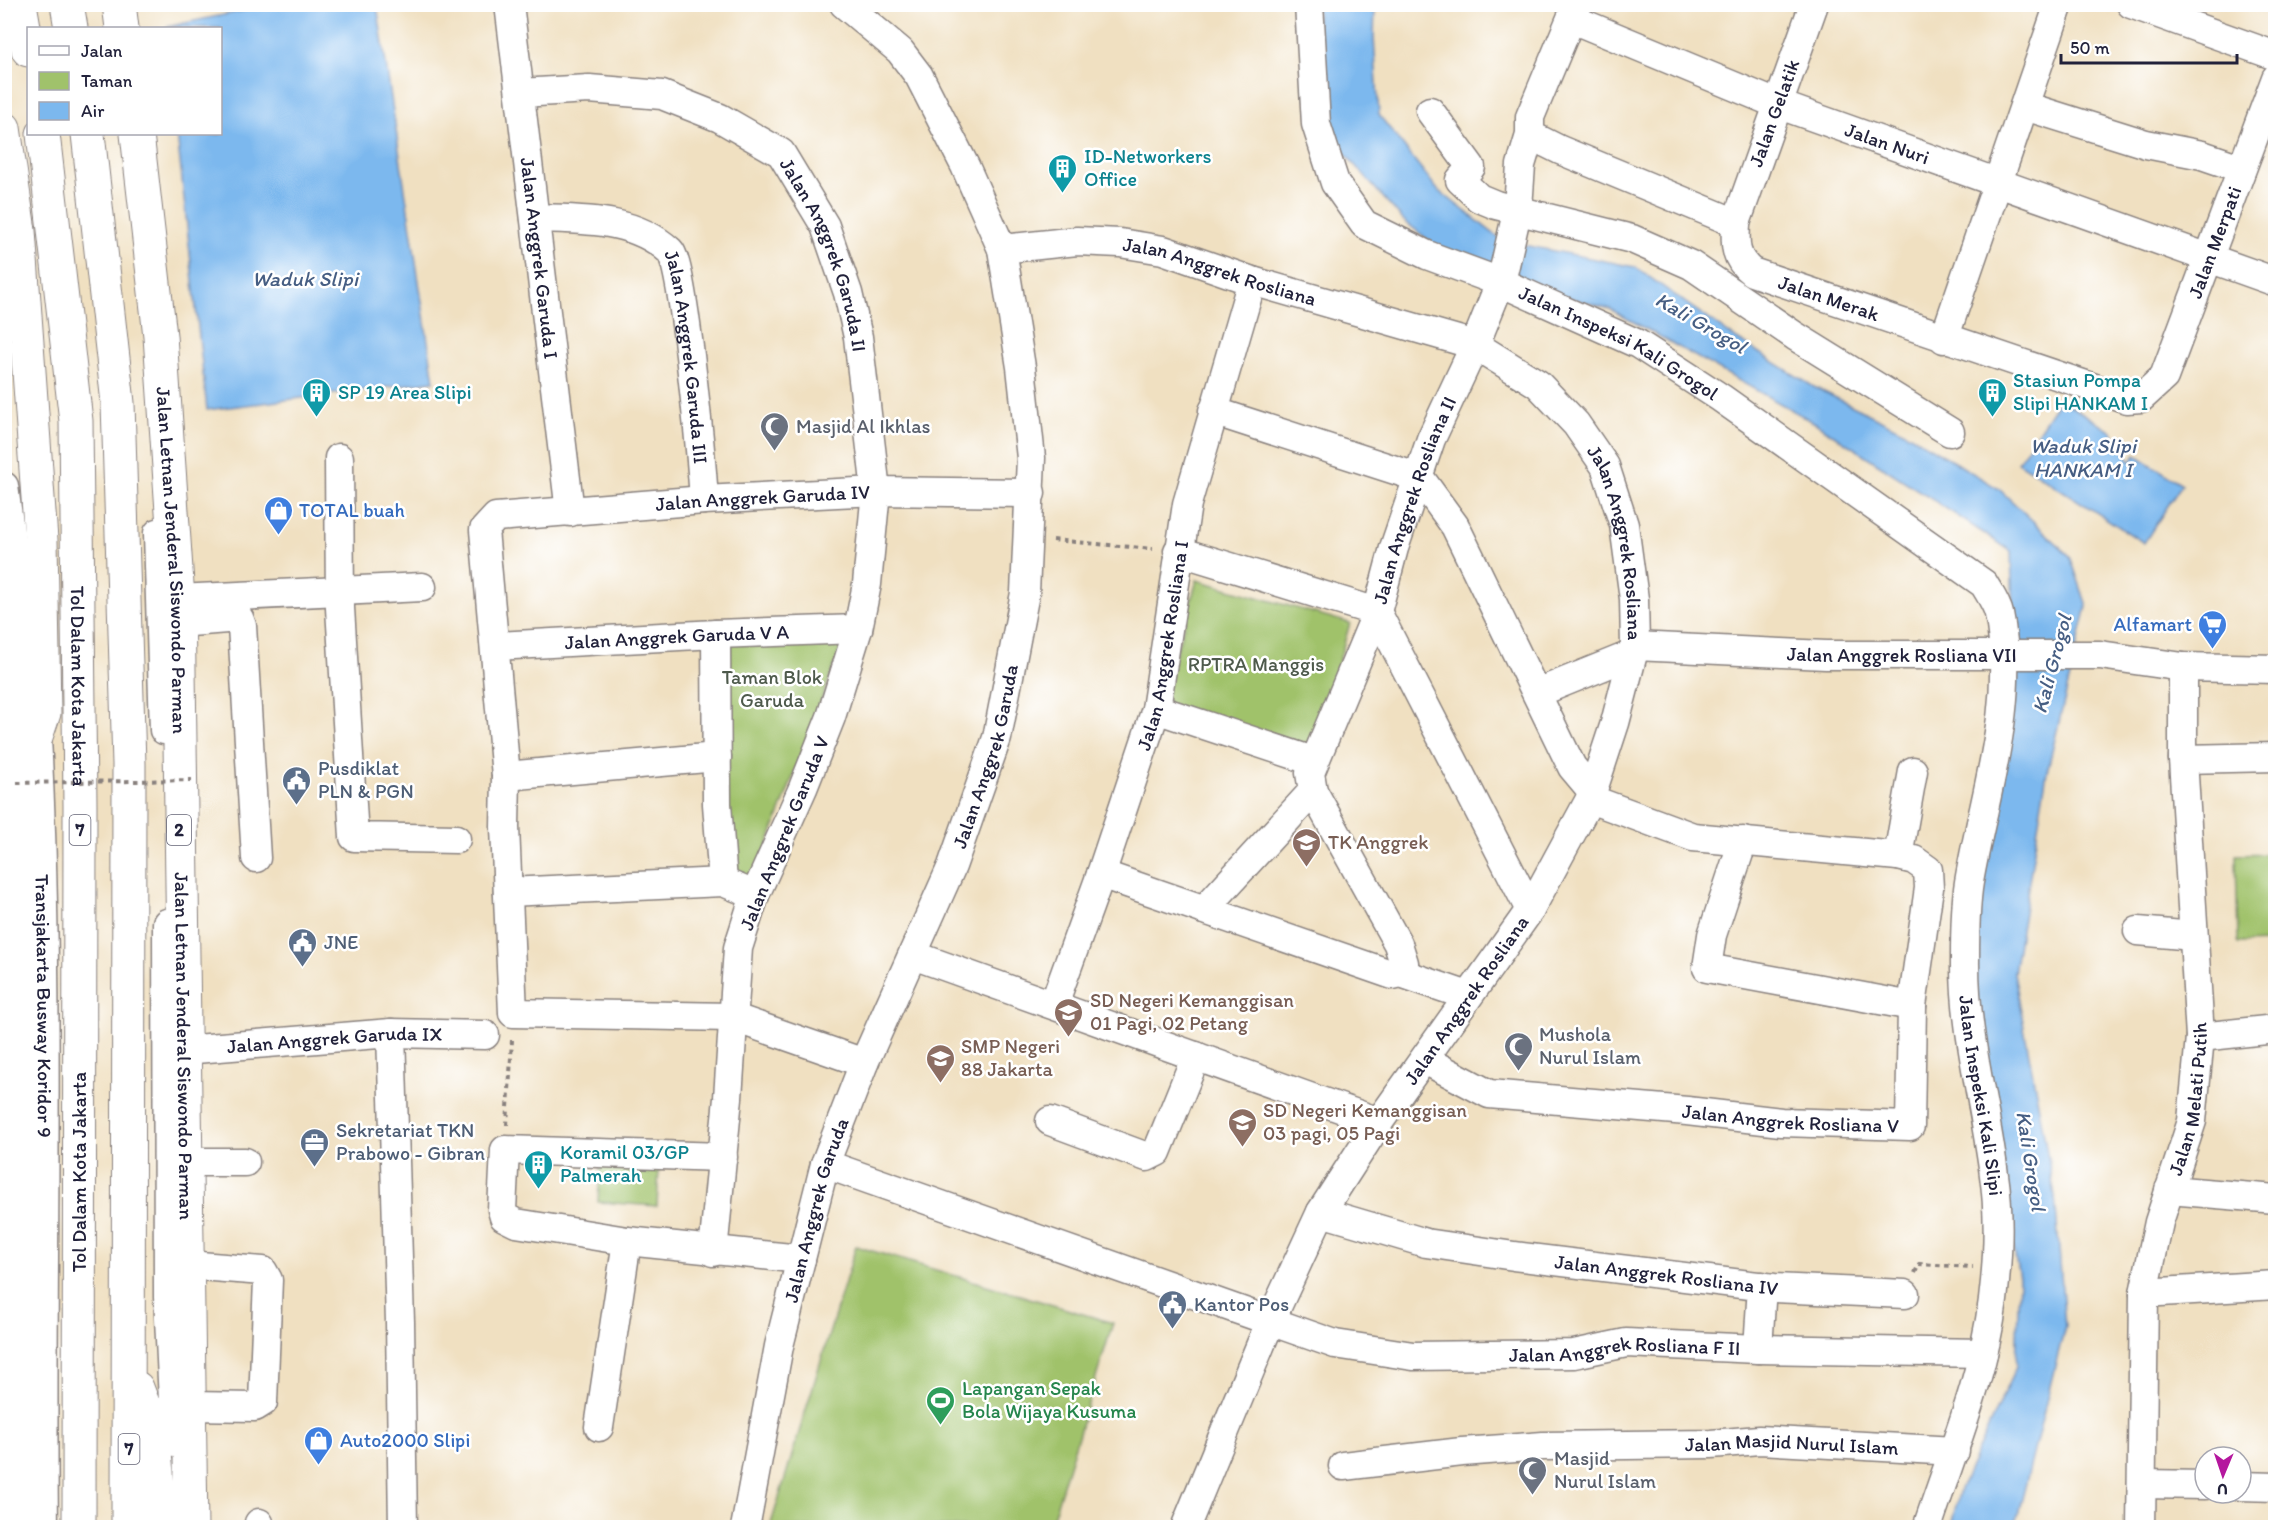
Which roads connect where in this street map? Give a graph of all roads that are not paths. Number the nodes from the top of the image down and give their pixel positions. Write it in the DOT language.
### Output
graph roads {
  1 [pos="20,4"];
  2 [pos="67,4"];
  3 [pos="106,4"];
  4 [pos="119,4"];
  5 [pos="509,4"];
  6 [pos="844,4"];
  7 [pos="1309,4"];
  8 [pos="1814,4"];
  9 [pos="2059,4"];
  10 [pos="2131,4"];
  11 [pos="1574,12"];
  12 [pos="71,27"];
  13 [pos="110,27"];
  14 [pos="122,27"];
  15 [pos="27,44"];
  16 [pos="2276,56"];
  17 [pos="2276,78"];
  18 [pos="520,93"];
  19 [pos="1777,104"];
  20 [pos="2025,106"];
  21 [pos="1430,111"];
  22 [pos="4,128"];
  23 [pos="43,135"];
  24 [pos="88,135"];
  25 [pos="124,135"];
  26 [pos="136,135"];
  27 [pos="1530,135"];
  28 [pos="1560,150"];
  29 [pos="2240,168"];
  30 [pos="1999,182"];
  31 [pos="1517,214"];
  32 [pos="535,218"];
  33 [pos="1736,223"];
  34 [pos="1002,249"];
  35 [pos="2207,257"];
  36 [pos="1501,280"];
  37 [pos="1252,281"];
  38 [pos="2276,282"];
  39 [pos="1944,339"];
  40 [pos="1475,345"];
  41 [pos="2141,398"];
  42 [pos="1213,411"];
  43 [pos="1950,432"];
  44 [pos="339,458"];
  45 [pos="1420,478"];
  46 [pos="4,486"];
  47 [pos="876,491"];
  48 [pos="1031,492"];
  49 [pos="704,500"];
  50 [pos="570,512"];
  51 [pos="1178,551"];
  52 [pos="422,587"];
  53 [pos="340,591"];
  54 [pos="4,606"];
  55 [pos="178,611"];
  56 [pos="1377,612"];
  57 [pos="858,629"];
  58 [pos="716,634"];
  59 [pos="495,646"];
  60 [pos="1634,650"];
  61 [pos="2008,656"];
  62 [pos="2183,667"];
  63 [pos="2276,669"];
  64 [pos="1538,693"];
  65 [pos="1156,709"];
  66 [pos="38,739"];
  67 [pos="717,757"];
  68 [pos="2276,758"];
  69 [pos="2183,759"];
  70 [pos="1313,761"];
  71 [pos="1913,771"];
  72 [pos="506,776"];
  73 [pos="13,780"];
  74 [pos="1313,791"];
  75 [pos="1591,795"];
  76 [pos="456,839"];
  77 [pos="1743,841"];
  78 [pos="1898,856"];
  79 [pos="256,858"];
  80 [pos="1101,874"];
  81 [pos="14,877"];
  82 [pos="723,882"];
  83 [pos="507,892"];
  84 [pos="755,895"];
  85 [pos="1204,910"];
  86 [pos="1530,910"];
  87 [pos="14,921"];
  88 [pos="2138,931"];
  89 [pos="2193,936"];
  90 [pos="913,955"];
  91 [pos="1401,973"];
  92 [pos="1468,996"];
  93 [pos="1054,1004"];
  94 [pos="1911,1006"];
  95 [pos="732,1017"];
  96 [pos="2276,1029"];
  97 [pos="391,1033"];
  98 [pos="485,1035"];
  99 [pos="2200,1037"];
  100 [pos="13,1041"];
  101 [pos="183,1050"];
  102 [pos="1196,1056"];
  103 [pos="1425,1060"];
  104 [pos="864,1063"];
  105 [pos="13,1089"];
  106 [pos="1050,1121"];
  107 [pos="1379,1122"];
  108 [pos="723,1157"];
  109 [pos="185,1162"];
  110 [pos="245,1162"];
  111 [pos="825,1164"];
  112 [pos="2169,1190"];
  113 [pos="2276,1199"];
  114 [pos="1321,1212"];
  115 [pos="627,1241"];
  116 [pos="12,1250"];
  117 [pos="712,1251"];
  118 [pos="801,1259"];
  119 [pos="187,1265"];
  120 [pos="2276,1285"];
  121 [pos="1762,1286"];
  122 [pos="2144,1293"];
  123 [pos="1905,1294"];
  124 [pos="1270,1322"];
  125 [pos="1758,1350"];
  126 [pos="1983,1353"];
  127 [pos="130,1370"];
  128 [pos="13,1379"];
  129 [pos="189,1406"];
  130 [pos="13,1416"];
  131 [pos="599,1427"];
  132 [pos="1955,1451"];
  133 [pos="1343,1466"];
  134 [pos="2142,1484"];
  135 [pos="2193,1485"];
  136 [pos="2253,1486"];
  137 [pos="2276,1487"];
  138 [pos="19,1527"];
  139 [pos="44,1527"];
  140 [pos="79,1527"];
  141 [pos="128,1527"];
  142 [pos="160,1527"];
  143 [pos="178,1527"];
  144 [pos="191,1527"];
  145 [pos="403,1527"];
  146 [pos="745,1527"];
  147 [pos="1185,1527"];
  148 [pos="1928,1527"];
  149 [pos="2141,1527"];
  1 -- 15 [label="highway"];
  2 -- 12 [label="highway"];
  3 -- 13 [label="street"];
  4 -- 14 [label="highway"];
  5 -- 18 [label="street, Jalan Anggrek Garuda I"];
  6 -- 34 [label="street, Jalan Anggrek Garuda"];
  7 -- 36 [label="street, Jalan Inspeksi Kali Grogol"];
  8 -- 19 [label="street, Jalan Gelatik"];
  9 -- 20 [label="street"];
  10 -- 16 [label="street"];
  11 -- 19 [label="street, Jalan Nuri"];
  11 -- 27 [label="street, Jalan Anggrek Rosliana II"];
  17 -- 29 [label="street, Jalan Merpati"];
  18 -- 32 [label="street, Jalan Anggrek Garuda I"];
  18 -- 47 [label="street, Jalan Anggrek Garuda II"];
  19 -- 30 [label="street, Jalan Nuri"];
  19 -- 33 [label="street, Jalan Gelatik"];
  20 -- 29 [label="street"];
  20 -- 30 [label="street"];
  21 -- 31 [label="street"];
  22 -- 66 [label="highway"];
  23 -- 140 [label="highway, Tol Dalam Kota Jakarta / 7"];
  24 -- 127 [label="highway, 7"];
  25 -- 143 [label="street"];
  26 -- 55 [label="highway, Jalan Letnan Jenderal Siswondo Parman / 2"];
  27 -- 28 [label="street"];
  27 -- 31 [label="street, Jalan Anggrek Rosliana II"];
  28 -- 31 [label="street, Jalan Anggrek Rosliana II"];
  28 -- 33 [label="street"];
  29 -- 35 [label="street, Jalan Merpati"];
  30 -- 35 [label="street, Jalan Nuri"];
  30 -- 39 [label="street"];
  31 -- 36 [label="street, Jalan Anggrek Rosliana II"];
  31 -- 43 [label="street"];
  32 -- 49 [label="street, Jalan Anggrek Garuda III"];
  32 -- 50 [label="street, Jalan Anggrek Garuda I"];
  33 -- 39 [label="street, Jalan Merak"];
  34 -- 37 [label="street, Jalan Anggrek Rosliana"];
  34 -- 48 [label="street, Jalan Anggrek Garuda"];
  35 -- 38 [label="street, Jalan Nuri"];
  35 -- 41 [label="street, Jalan Merpati"];
  36 -- 40 [label="street, Jalan Anggrek Rosliana II"];
  36 -- 61 [label="street, Jalan Inspeksi Kali Grogol"];
  37 -- 40 [label="street, Jalan Anggrek Rosliana"];
  37 -- 42 [label="street, Jalan Anggrek Rosliana I"];
  39 -- 41 [label="street, Jalan Merak"];
  40 -- 45 [label="street, Jalan Anggrek Rosliana II"];
  40 -- 60 [label="street, Jalan Anggrek Rosliana"];
  42 -- 45 [label="street"];
  42 -- 51 [label="street, Jalan Anggrek Rosliana I"];
  44 -- 53 [label="street"];
  45 -- 56 [label="street, Jalan Anggrek Rosliana II"];
  45 -- 64 [label="street"];
  46 -- 66 [label="street, Transjakarta Busway Koridor 9"];
  47 -- 48 [label="street, Jalan Anggrek Garuda IV"];
  47 -- 49 [label="street, Jalan Anggrek Garuda IV"];
  47 -- 57 [label="street, Jalan Anggrek Garuda V"];
  48 -- 90 [label="street, Jalan Anggrek Garuda"];
  49 -- 50 [label="street, Jalan Anggrek Garuda IV"];
  50 -- 59 [label="street, Jalan Anggrek Garuda IV"];
  51 -- 56 [label="street"];
  51 -- 65 [label="street, Jalan Anggrek Rosliana I"];
  52 -- 53 [label="street"];
  53 -- 55 [label="street"];
  53 -- 76 [label="street"];
  54 -- 73 [label="highway"];
  55 -- 79 [label="street"];
  55 -- 101 [label="highway, Jalan Letnan Jenderal Siswondo Parman / 2"];
  56 -- 70 [label="street, Jalan Anggrek Rosliana II"];
  56 -- 86 [label="street"];
  57 -- 58 [label="street, Jalan Anggrek Garuda V A"];
  57 -- 84 [label="street, Jalan Anggrek Garuda V"];
  58 -- 59 [label="street, Jalan Anggrek Garuda V A"];
  58 -- 67 [label="street"];
  59 -- 72 [label="street"];
  60 -- 61 [label="street, Jalan Anggrek Rosliana VII"];
  60 -- 64 [label="street"];
  60 -- 75 [label="street, Jalan Anggrek Rosliana"];
  61 -- 62 [label="street, Jalan Anggrek Rosliana VII"];
  61 -- 126 [label="street, Jalan Inspeksi Kali Slipi"];
  62 -- 63 [label="street, Jalan Anggrek Rosliana VII"];
  62 -- 69 [label="street, Jalan Melati Putih"];
  64 -- 75 [label="street"];
  65 -- 70 [label="street"];
  65 -- 80 [label="street, Jalan Anggrek Rosliana I"];
  66 -- 73 [label="highway"];
  66 -- 139 [label="street, Transjakarta Busway Koridor 9"];
  67 -- 72 [label="street"];
  67 -- 82 [label="street"];
  68 -- 69 [label="street"];
  69 -- 89 [label="street, Jalan Melati Putih"];
  70 -- 74 [label="street, Jalan Anggrek Rosliana II"];
  71 -- 78 [label="street"];
  72 -- 83 [label="street"];
  73 -- 81 [label="highway"];
  74 -- 85 [label="street"];
  74 -- 91 [label="street, Jalan Anggrek Rosliana II"];
  75 -- 77 [label="street"];
  75 -- 86 [label="street, Jalan Anggrek Rosliana"];
  77 -- 78 [label="street"];
  77 -- 94 [label="street"];
  78 -- 94 [label="street, Jalan Anggrek Rosliana V"];
  80 -- 85 [label="street"];
  80 -- 93 [label="street, Jalan Anggrek Rosliana I"];
  81 -- 87 [label="highway"];
  82 -- 83 [label="street"];
  82 -- 84 [label="street"];
  83 -- 95 [label="street"];
  84 -- 95 [label="street, Jalan Anggrek Garuda V"];
  85 -- 91 [label="street"];
  86 -- 92 [label="street, Jalan Anggrek Rosliana"];
  87 -- 100 [label="highway"];
  88 -- 89 [label="street"];
  89 -- 99 [label="street, Jalan Melati Putih"];
  90 -- 93 [label="street"];
  90 -- 104 [label="street, Jalan Anggrek Garuda"];
  91 -- 92 [label="street"];
  92 -- 103 [label="street, Jalan Anggrek Rosliana"];
  93 -- 102 [label="street"];
  94 -- 103 [label="street, Jalan Anggrek Rosliana V"];
  95 -- 104 [label="street"];
  95 -- 108 [label="street, Jalan Anggrek Garuda V"];
  96 -- 99 [label="street"];
  97 -- 98 [label="street, Jalan Anggrek Garuda IX"];
  97 -- 101 [label="street, Jalan Anggrek Garuda IX"];
  97 -- 145 [label="street"];
  99 -- 112 [label="street, Jalan Melati Putih"];
  100 -- 105 [label="highway"];
  101 -- 109 [label="highway, Jalan Letnan Jenderal Siswondo Parman / 2"];
  102 -- 106 [label="street"];
  102 -- 107 [label="street"];
  103 -- 107 [label="street, Jalan Anggrek Rosliana"];
  104 -- 111 [label="street, Jalan Anggrek Garuda"];
  105 -- 116 [label="highway"];
  107 -- 114 [label="street, Jalan Anggrek Rosliana"];
  108 -- 115 [label="street"];
  108 -- 117 [label="street, Jalan Anggrek Garuda V"];
  109 -- 110 [label="street"];
  109 -- 119 [label="highway, Jalan Letnan Jenderal Siswondo Parman / 2"];
  111 -- 118 [label="street, Jalan Anggrek Garuda"];
  111 -- 124 [label="street, Jalan Anggrek Rosliana F II"];
  112 -- 113 [label="street"];
  112 -- 122 [label="street, Jalan Melati Putih"];
  114 -- 121 [label="street, Jalan Anggrek Rosliana IV"];
  114 -- 124 [label="street, Jalan Anggrek Rosliana"];
  115 -- 117 [label="street"];
  115 -- 131 [label="street"];
  116 -- 128 [label="highway"];
  117 -- 118 [label="street"];
  118 -- 146 [label="street, Jalan Anggrek Garuda"];
  119 -- 129 [label="highway, Jalan Letnan Jenderal Siswondo Parman / 2"];
  119 -- 129 [label="street"];
  120 -- 122 [label="street"];
  121 -- 123 [label="street, Jalan Anggrek Rosliana IV"];
  121 -- 125 [label="street"];
  122 -- 134 [label="street, Jalan Melati Putih"];
  124 -- 125 [label="street, Jalan Anggrek Rosliana F II"];
  124 -- 147 [label="street, Jalan Anggrek Rosliana"];
  125 -- 126 [label="street, Jalan Anggrek Rosliana F II"];
  126 -- 132 [label="street, Jalan Inspeksi Kali Slipi"];
  127 -- 141 [label="highway, 7"];
  127 -- 142 [label="highway"];
  128 -- 130 [label="highway"];
  129 -- 144 [label="highway, Jalan Letnan Jenderal Siswondo Parman / 2"];
  130 -- 138 [label="highway"];
  132 -- 133 [label="street, Jalan Masjid Nurul Islam"];
  132 -- 148 [label="street, Jalan Inspeksi Kali Slipi"];
  134 -- 135 [label="street"];
  134 -- 149 [label="street, Jalan Melati Putih"];
  136 -- 137 [label="street"];
}
